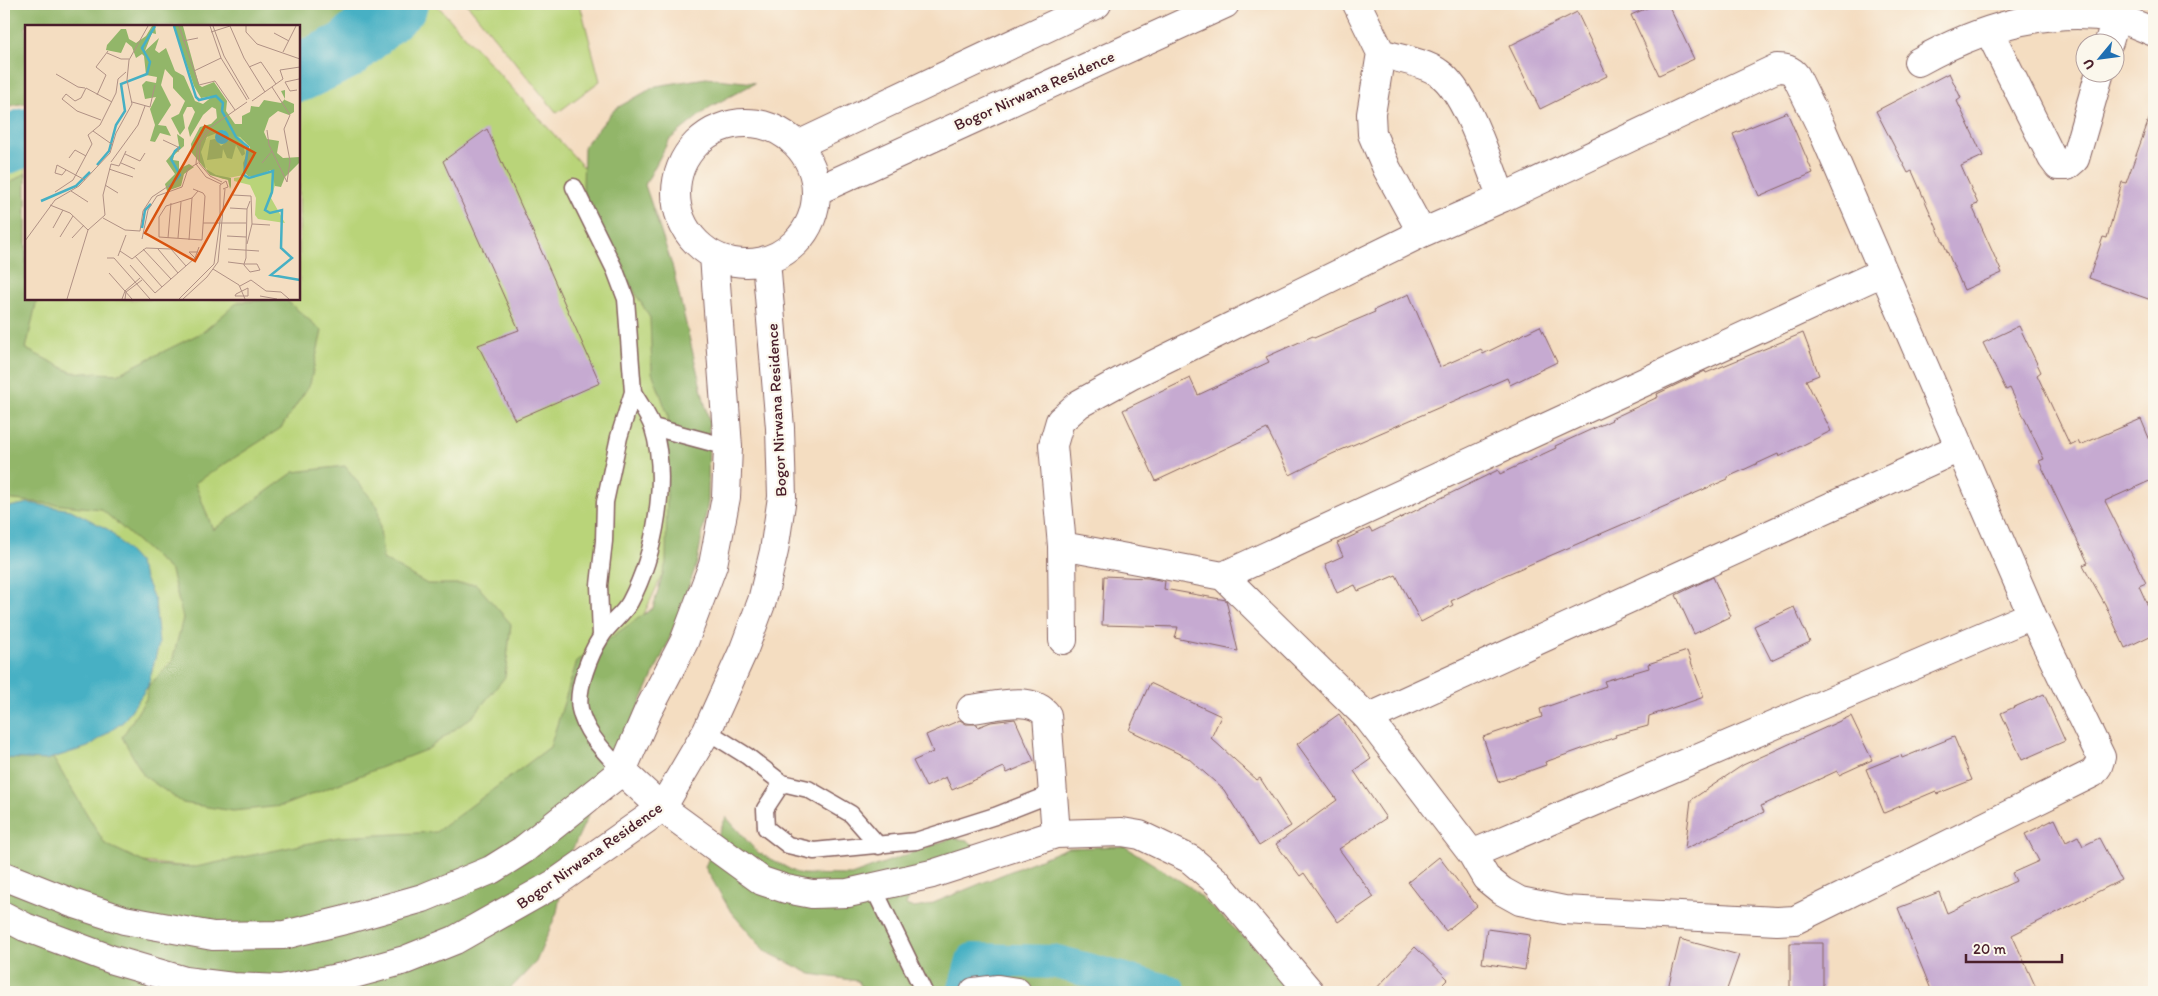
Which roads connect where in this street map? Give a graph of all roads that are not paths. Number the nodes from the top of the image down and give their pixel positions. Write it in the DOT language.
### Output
graph roads {
  1 [pos="1097,4"];
  2 [pos="1225,4"];
  3 [pos="1357,4"];
  4 [pos="2112,30"];
  5 [pos="1989,31"];
  6 [pos="2154,32"];
  7 [pos="1381,53"];
  8 [pos="1918,62"];
  9 [pos="2097,82"];
  10 [pos="798,145"];
  11 [pos="574,187"];
  12 [pos="816,191"];
  13 [pos="1502,198"];
  14 [pos="1422,233"];
  15 [pos="714,256"];
  16 [pos="766,260"];
  17 [pos="1883,272"];
  18 [pos="633,392"];
  19 [pos="653,428"];
  20 [pos="728,447"];
  21 [pos="1959,448"];
  22 [pos="1062,546"];
  23 [pos="1223,576"];
  24 [pos="2032,615"];
  25 [pos="601,636"];
  26 [pos="1063,640"];
  27 [pos="971,709"];
  28 [pos="1368,718"];
  29 [pos="707,732"];
  30 [pos="622,771"];
  31 [pos="782,783"];
  32 [pos="1051,794"];
  33 [pos="662,808"];
  34 [pos="1056,834"];
  35 [pos="878,846"];
  36 [pos="1472,854"];
  37 [pos="4,876"];
  38 [pos="874,889"];
  39 [pos="4,916"];
  40 [pos="924,992"];
  41 [pos="1310,992"];
  1 -- 10 [label="street"];
  2 -- 12 [label="street, Bogor Nirwana Residence"];
  3 -- 7 [label="street"];
  4 -- 5 [label="street"];
  4 -- 6 [label="street"];
  5 -- 8 [label="street"];
  5 -- 9 [label="street"];
  7 -- 13 [label="street"];
  7 -- 14 [label="street"];
  10 -- 12 [label="street"];
  10 -- 15 [label="street"];
  11 -- 18 [label="lane"];
  12 -- 16 [label="street"];
  13 -- 14 [label="street"];
  13 -- 17 [label="street"];
  14 -- 22 [label="street"];
  15 -- 16 [label="street"];
  15 -- 20 [label="street"];
  16 -- 29 [label="street, Bogor Nirwana Residence"];
  17 -- 21 [label="street"];
  17 -- 23 [label="street"];
  18 -- 19 [label="lane"];
  18 -- 25 [label="lane"];
  19 -- 20 [label="lane"];
  19 -- 25 [label="lane"];
  20 -- 30 [label="street"];
  21 -- 24 [label="street"];
  21 -- 28 [label="street"];
  22 -- 23 [label="street"];
  22 -- 26 [label="street"];
  23 -- 28 [label="street"];
  24 -- 36 [label="street"];
  24 -- 36 [label="street"];
  25 -- 30 [label="lane"];
  27 -- 32 [label="street"];
  28 -- 36 [label="street"];
  29 -- 31 [label="lane"];
  29 -- 33 [label="street, Bogor Nirwana Residence"];
  30 -- 33 [label="street"];
  30 -- 37 [label="street"];
  31 -- 35 [label="lane"];
  31 -- 35 [label="lane"];
  32 -- 34 [label="street"];
  32 -- 35 [label="lane"];
  33 -- 38 [label="street"];
  33 -- 39 [label="street, Bogor Nirwana Residence"];
  34 -- 38 [label="street"];
  34 -- 41 [label="street"];
  38 -- 40 [label="lane"];
}
